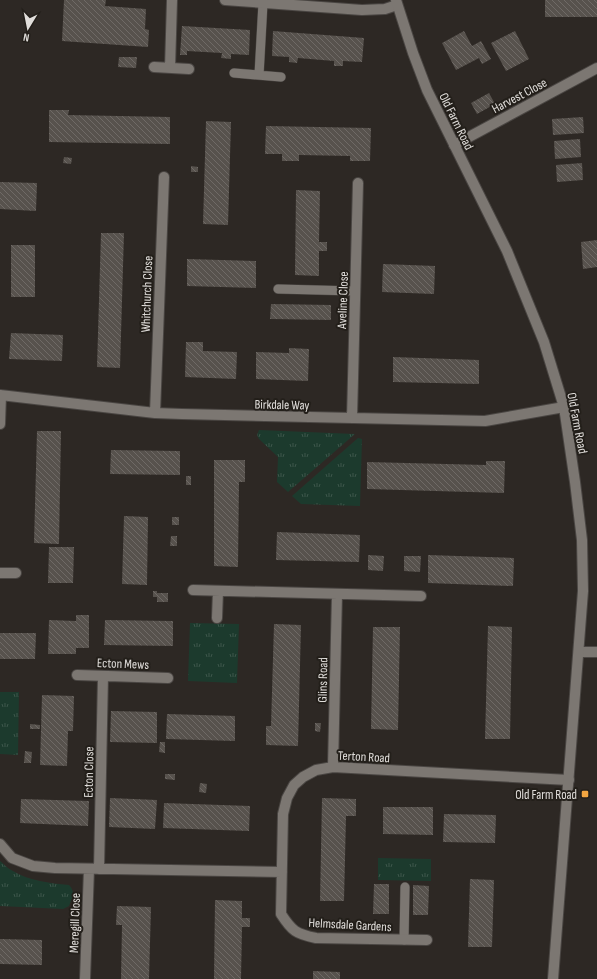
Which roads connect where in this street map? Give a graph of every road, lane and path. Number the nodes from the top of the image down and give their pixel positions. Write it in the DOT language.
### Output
graph roads {
  1 [pos="172,0"];
  2 [pos="225,0"];
  3 [pos="263,3"];
  4 [pos="397,3"];
  5 [pos="154,67"];
  6 [pos="170,68"];
  7 [pos="597,68"];
  8 [pos="189,69"];
  9 [pos="234,73"];
  10 [pos="259,75"];
  11 [pos="281,77"];
  12 [pos="454,145"];
  13 [pos="164,177"];
  14 [pos="358,183"];
  15 [pos="278,289"];
  16 [pos="355,291"];
  17 [pos="0,395"];
  18 [pos="564,406"];
  19 [pos="155,413"];
  20 [pos="352,418"];
  21 [pos="0,424"];
  22 [pos="0,573"];
  23 [pos="16,573"];
  24 [pos="193,590"];
  25 [pos="218,591"];
  26 [pos="337,594"];
  27 [pos="422,596"];
  28 [pos="217,618"];
  29 [pos="579,652"];
  30 [pos="597,652"];
  31 [pos="77,675"];
  32 [pos="103,676"];
  33 [pos="168,678"];
  34 [pos="333,767"];
  35 [pos="569,780"];
  36 [pos="0,844"];
  37 [pos="94,869"];
  38 [pos="282,872"];
  39 [pos="404,887"];
  40 [pos="281,914"];
  41 [pos="404,940"];
  42 [pos="428,940"];
  43 [pos="85,979"];
  44 [pos="553,979"];
  1 -- 6 [label="street"];
  2 -- 3 [label="street"];
  3 -- 4 [label="street"];
  3 -- 10 [label="lane"];
  4 -- 12 [label="street, Old Farm Road"];
  5 -- 6 [label="street"];
  6 -- 8 [label="street"];
  7 -- 12 [label="street, Harvest Close"];
  9 -- 10 [label="lane"];
  10 -- 11 [label="lane"];
  12 -- 18 [label="street, Old Farm Road"];
  13 -- 19 [label="street, Whitchurch Close"];
  14 -- 16 [label="street, Aveline Close"];
  15 -- 16 [label="lane"];
  16 -- 20 [label="street, Aveline Close"];
  17 -- 19 [label="street, Birkdale Way"];
  17 -- 21 [label="street"];
  18 -- 20 [label="street, Birkdale Way"];
  18 -- 29 [label="street, Old Farm Road"];
  19 -- 20 [label="street, Birkdale Way"];
  22 -- 23 [label="street"];
  24 -- 25 [label="street"];
  25 -- 26 [label="street"];
  25 -- 28 [label="street"];
  26 -- 27 [label="street"];
  26 -- 34 [label="street, Glins Road"];
  29 -- 30 [label="street"];
  29 -- 35 [label="street, Old Farm Road"];
  31 -- 32 [label="street, Ecton Mews"];
  32 -- 33 [label="street, Ecton Mews"];
  32 -- 37 [label="street, Ecton Close"];
  34 -- 35 [label="street, Terton Road"];
  34 -- 38 [label="street, Terton Road"];
  35 -- 44 [label="street, Old Farm Road"];
  36 -- 37 [label="street"];
  37 -- 38 [label="street"];
  37 -- 43 [label="street, Meregill Close"];
  38 -- 40 [label="street, Terton Road"];
  39 -- 41 [label="lane"];
  40 -- 41 [label="street, Helmsdale Gardens"];
  41 -- 42 [label="street, Helmsdale Gardens"];
}
